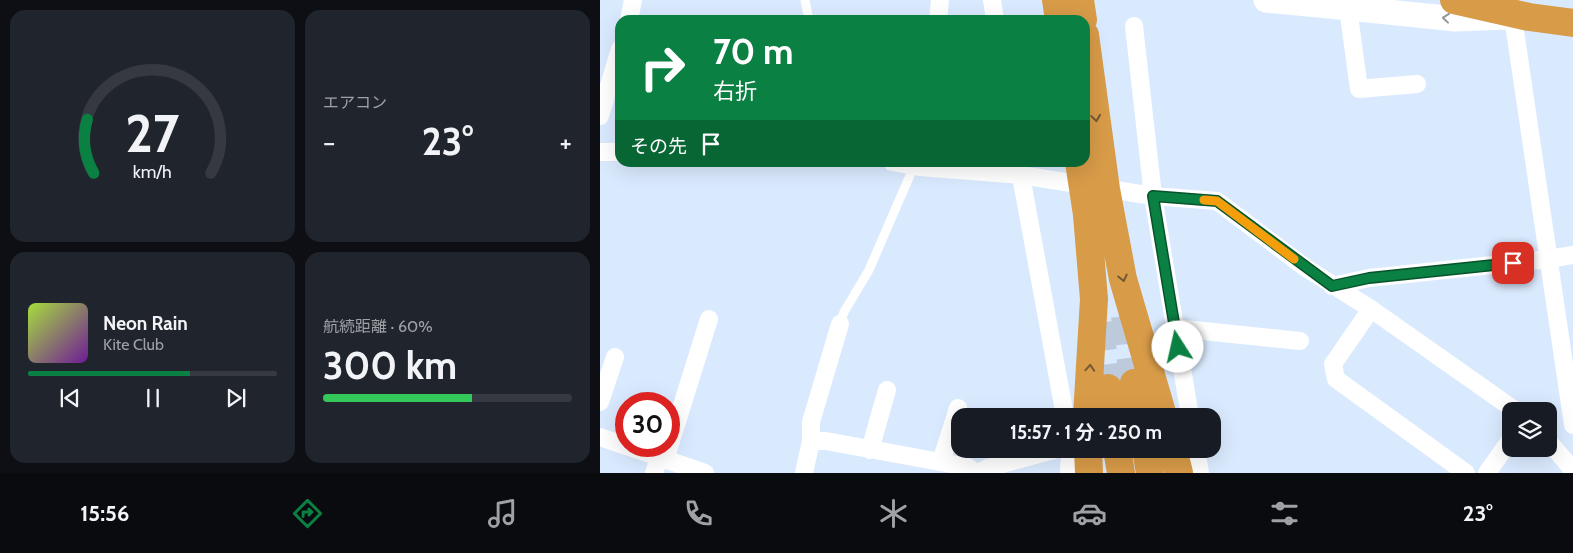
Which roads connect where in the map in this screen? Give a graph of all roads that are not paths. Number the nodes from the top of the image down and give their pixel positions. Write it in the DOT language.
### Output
graph roads {
  1 [pos="633,0"];
  2 [pos="805,0"];
  3 [pos="940,0"];
  4 [pos="992,0"];
  5 [pos="1056,0"];
  6 [pos="1080,0"];
  7 [pos="1266,0"];
  8 [pos="1454,0"];
  9 [pos="1342,5"];
  10 [pos="630,15"];
  11 [pos="809,15"];
  12 [pos="938,15"];
  13 [pos="994,15"];
  14 [pos="1058,15"];
  15 [pos="1082,15"];
  16 [pos="1521,17"];
  17 [pos="1573,23"];
  18 [pos="1134,26"];
  19 [pos="615,66"];
  20 [pos="1416,84"];
  21 [pos="600,116"];
  22 [pos="600,152"];
  23 [pos="615,152"];
  24 [pos="917,167"];
  25 [pos="969,167"];
  26 [pos="1020,169"];
  27 [pos="1089,179"];
  28 [pos="1153,196"];
  29 [pos="1573,255"];
  30 [pos="1549,259"];
  31 [pos="1332,286"];
  32 [pos="1371,309"];
  33 [pos="709,319"];
  34 [pos="840,324"];
  35 [pos="1175,328"];
  36 [pos="1300,341"];
  37 [pos="615,357"];
  38 [pos="1134,383"];
  39 [pos="1108,388"];
  40 [pos="887,390"];
  41 [pos="600,402"];
  42 [pos="1503,402"];
  43 [pos="1064,408"];
  44 [pos="1087,408"];
  45 [pos="1111,408"];
  46 [pos="1139,408"];
  47 [pos="1161,408"];
  48 [pos="1189,408"];
  49 [pos="1573,425"];
  50 [pos="951,430"];
  51 [pos="600,437"];
  52 [pos="811,441"];
  53 [pos="615,442"];
  54 [pos="870,450"];
  55 [pos="1557,451"];
  56 [pos="1502,452"];
  57 [pos="647,457"];
  58 [pos="1024,458"];
  59 [pos="1070,458"];
  60 [pos="1088,458"];
  61 [pos="1118,458"];
  62 [pos="1148,458"];
  63 [pos="1175,458"];
  64 [pos="1198,458"];
  65 [pos="941,462"];
  66 [pos="659,463"];
  67 [pos="1573,470"];
  68 [pos="705,473"];
  69 [pos="804,473"];
  70 [pos="977,473"];
  71 [pos="1069,473"];
  72 [pos="1089,473"];
  73 [pos="1121,473"];
  74 [pos="1150,473"];
  75 [pos="1179,473"];
  76 [pos="1200,473"];
  77 [pos="1466,473"];
  78 [pos="1487,473"];
  1 -- 10 [label="street"];
  2 -- 11 [label="lane"];
  3 -- 12 [label="street"];
  4 -- 13 [label="street"];
  5 -- 14 [label="highway"];
  6 -- 15 [label="highway"];
  7 -- 9 [label="main road"];
  8 -- 16 [label="highway"];
  16 -- 9 [label="main road, one-way"];
  9 -- 20 [label="street"];
  16 -- 17 [label="highway"];
  16 -- 30 [label="street"];
  18 -- 28 [label="street"];
  19 -- 21 [label="street"];
  22 -- 23 [label="street"];
  24 -- 34 [label="lane"];
  25 -- 26 [label="street"];
  26 -- 27 [label="street"];
  26 -- 43 [label="street"];
  27 -- 28 [label="street"];
  44 -- 27 [label="highway, one-way"];
  27 -- 47 [label="highway, one-way"];
  28 -- 31 [label="street"];
  28 -- 35 [label="street"];
  29 -- 30 [label="street"];
  30 -- 31 [label="street"];
  30 -- 49 [label="street"];
  31 -- 32 [label="street"];
  32 -- 42 [label="street"];
  32 -- 77 [label="street"];
  33 -- 66 [label="street"];
  34 -- 52 [label="street"];
  35 -- 36 [label="street"];
  35 -- 48 [label="street"];
  37 -- 41 [label="street"];
  38 -- 46 [label="highway"];
  39 -- 45 [label="highway"];
  40 -- 54 [label="street"];
  50 -- 65 [label="street"];
  51 -- 53 [label="street"];
  52 -- 54 [label="street"];
  52 -- 69 [label="street"];
  54 -- 65 [label="street"];
  55 -- 67 [label="street"];
  56 -- 78 [label="street"];
  57 -- 66 [label="street"];
  58 -- 70 [label="street"];
  59 -- 71 [label="street"];
  60 -- 72 [label="highway"];
  61 -- 73 [label="highway"];
  62 -- 74 [label="highway"];
  63 -- 75 [label="highway"];
  64 -- 76 [label="street"];
  65 -- 70 [label="street"];
  66 -- 68 [label="street"];
}
